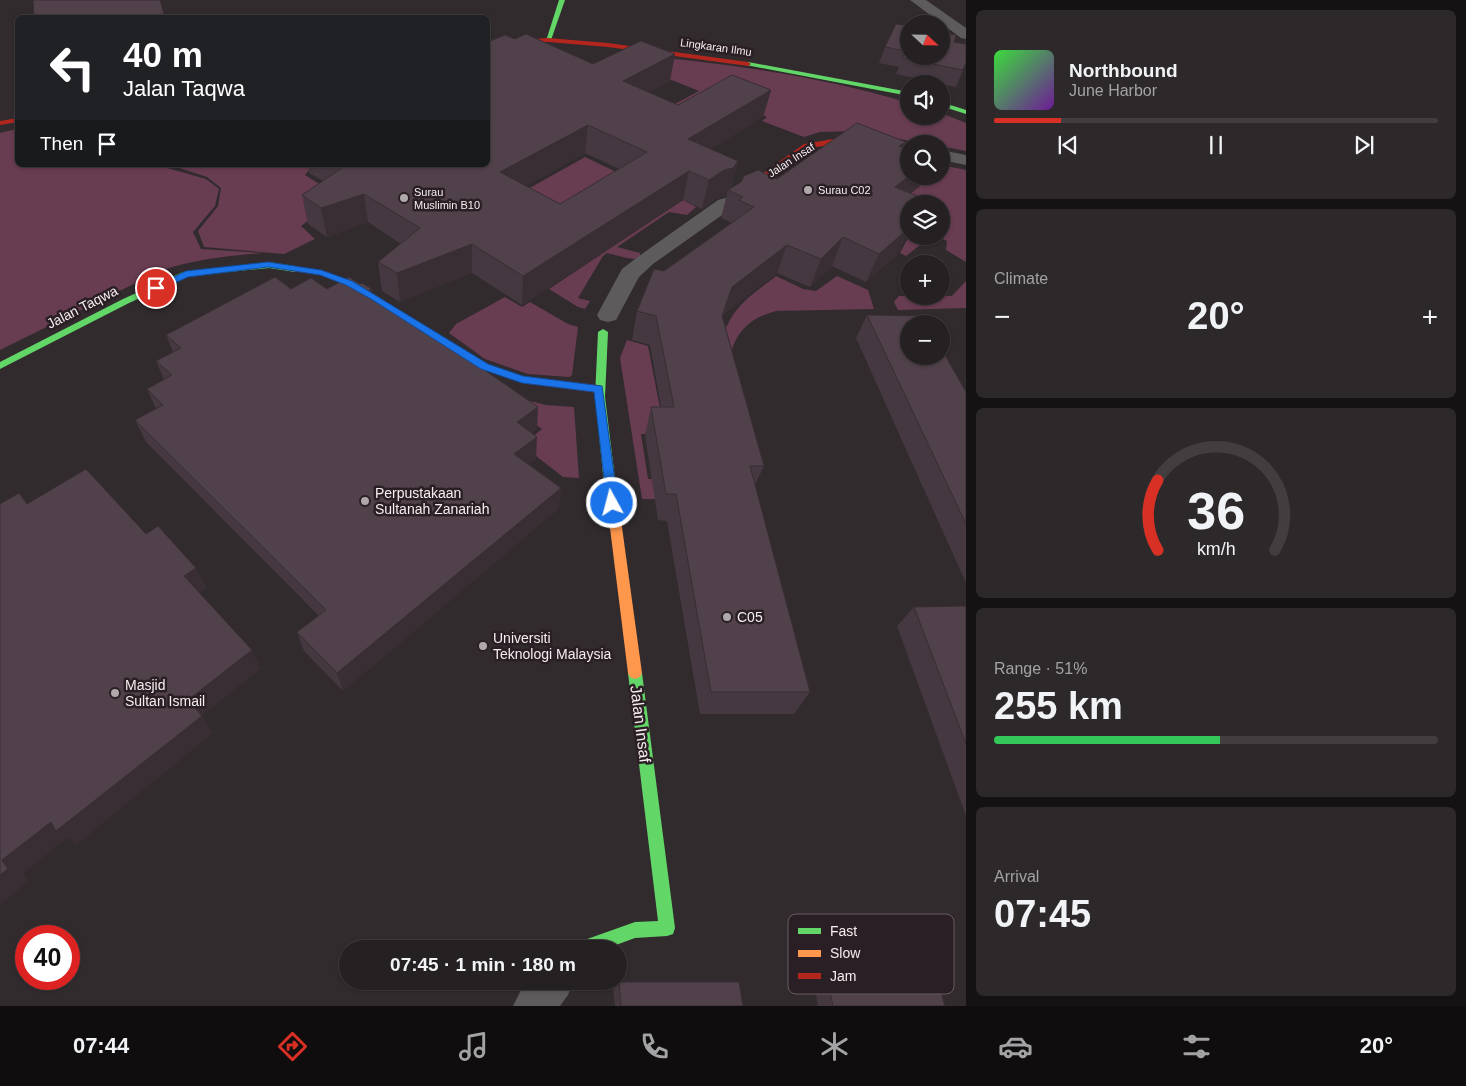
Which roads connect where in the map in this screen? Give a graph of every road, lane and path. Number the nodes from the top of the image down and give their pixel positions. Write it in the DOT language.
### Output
graph roads {
  1 [pos="562,0"];
  2 [pos="917,0"];
  3 [pos="966,35"];
  4 [pos="548,40"];
  5 [pos="490,44"];
  6 [pos="900,92"];
  7 [pos="950,107"];
  8 [pos="966,112"];
  9 [pos="15,120"];
  10 [pos="0,123"];
  11 [pos="900,147"];
  12 [pos="950,157"];
  13 [pos="966,160"];
  14 [pos="731,200"];
  15 [pos="606,324"];
  16 [pos="0,366"];
  17 [pos="598,389"];
  18 [pos="612,503"];
  19 [pos="615,520"];
  20 [pos="607,940"];
  21 [pos="547,990"];
  22 [pos="534,1006"];
  1 -- 4 [label="street"];
  2 -- 3 [label="street"];
  4 -- 5 [label="street, Lingkaran Ilmu"];
  4 -- 6 [label="street, Lingkaran Ilmu"];
  7 -- 8 [label="street"];
  9 -- 10 [label="street"];
  11 -- 14 [label="street, Jalan Insaf"];
  12 -- 13 [label="street"];
  14 -- 15 [label="street, Jalan Insaf"];
  15 -- 17 [label="street, Jalan Insaf"];
  16 -- 17 [label="street, Jalan Taqwa"];
  17 -- 18 [label="street, Jalan Insaf"];
  19 -- 20 [label="street, Jalan Insaf"];
  21 -- 22 [label="street"];
}
